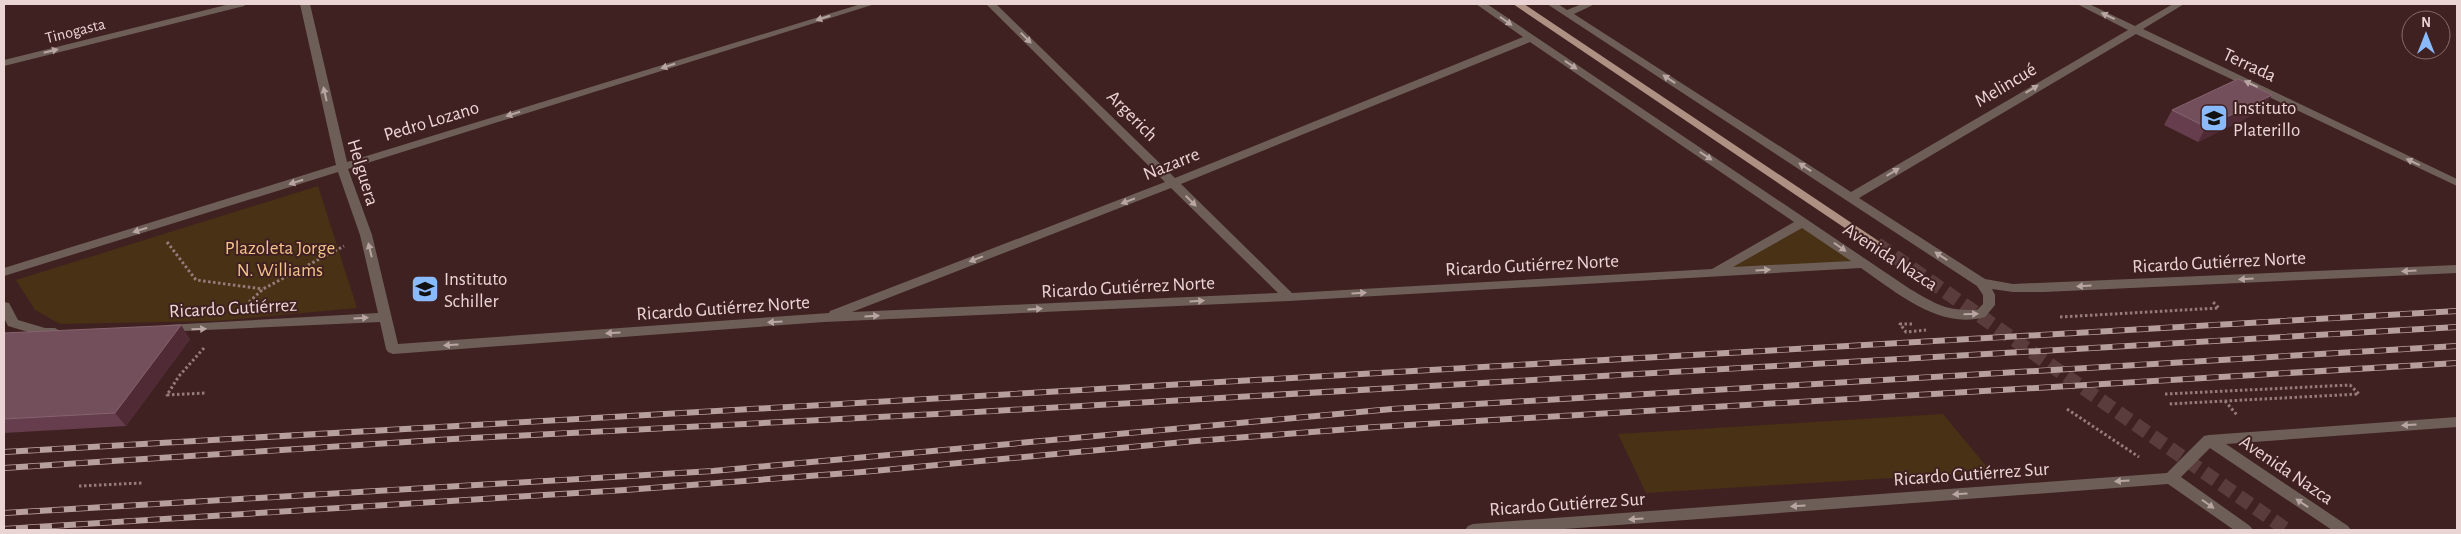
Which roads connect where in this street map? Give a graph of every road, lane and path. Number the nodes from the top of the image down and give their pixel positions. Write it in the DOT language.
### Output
graph roads {
  1 [pos="241,4"];
  2 [pos="305,4"];
  3 [pos="870,4"];
  4 [pos="991,4"];
  5 [pos="1481,4"];
  6 [pos="1518,4"];
  7 [pos="1552,4"];
  8 [pos="1590,4"];
  9 [pos="2082,4"];
  10 [pos="2178,4"];
  11 [pos="1567,13"];
  12 [pos="2134,28"];
  13 [pos="1530,38"];
  14 [pos="4,63"];
  15 [pos="342,167"];
  16 [pos="1173,183"];
  17 [pos="2457,183"];
  18 [pos="1851,197"];
  19 [pos="1804,222"];
  20 [pos="154,226"];
  21 [pos="366,235"];
  22 [pos="1877,244"];
  23 [pos="1865,264"];
  24 [pos="2457,269"];
  25 [pos="4,272"];
  26 [pos="1714,273"];
  27 [pos="1982,283"];
  28 [pos="263,289"];
  29 [pos="1289,297"];
  30 [pos="2203,302"];
  31 [pos="4,306"];
  32 [pos="386,317"];
  33 [pos="2060,317"];
  34 [pos="824,318"];
  35 [pos="1917,323"];
  36 [pos="222,328"];
  37 [pos="153,330"];
  38 [pos="1931,330"];
  39 [pos="65,332"];
  40 [pos="394,349"];
  41 [pos="205,393"];
  42 [pos="2165,394"];
  43 [pos="2168,404"];
  44 [pos="2067,409"];
  45 [pos="2457,422"];
  46 [pos="2209,440"];
  47 [pos="2171,478"];
  48 [pos="142,483"];
  49 [pos="79,486"];
  50 [pos="1506,529"];
  51 [pos="1473,530"];
  52 [pos="2246,530"];
  53 [pos="2343,530"];
  14 -- 1 [label="street, Tinogasta, one-way"];
  15 -- 2 [label="street, Helguera, one-way"];
  3 -- 15 [label="street, Pedro Lozano, one-way"];
  4 -- 16 [label="street, Argerich, one-way"];
  5 -- 13 [label="street, Avenida Nazca, one-way"];
  6 -- 22 [label="main road, Avenida Nazca"];
  7 -- 11 [label="street, Avenida Nazca"];
  8 -- 11 [label="street"];
  12 -- 9 [label="street, Terrada, one-way"];
  10 -- 12 [label="street, Melincué"];
  18 -- 11 [label="street, Avenida Nazca, one-way"];
  17 -- 12 [label="street, Terrada, one-way"];
  18 -- 12 [label="street, Melincué, one-way"];
  13 -- 16 [label="street, Nazarre"];
  13 -- 19 [label="street, Avenida Nazca, one-way"];
  15 -- 20 [label="street, Pedro Lozano, one-way"];
  15 -- 21 [label="street, Helguera"];
  16 -- 29 [label="street, Argerich, one-way"];
  16 -- 34 [label="street, Nazarre, one-way"];
  27 -- 18 [label="street, Avenida Nazca, one-way"];
  19 -- 23 [label="street, Avenida Nazca, one-way"];
  19 -- 26 [label="street"];
  20 -- 25 [label="street, Pedro Lozano, one-way"];
  20 -- 28 [label="path"];
  21 -- 28 [label="path"];
  32 -- 21 [label="street, Helguera, one-way"];
  26 -- 23 [label="street, Ricardo Gutiérrez Norte, one-way"];
  23 -- 27 [label="street, Avenida Nazca, one-way"];
  24 -- 27 [label="street, Ricardo Gutiérrez Norte, one-way"];
  29 -- 26 [label="street, Ricardo Gutiérrez Norte, one-way"];
  28 -- 36 [label="path"];
  34 -- 29 [label="street, Ricardo Gutiérrez Norte, one-way"];
  30 -- 33 [label="path"];
  31 -- 39 [label="street"];
  36 -- 32 [label="street, Ricardo Gutiérrez, one-way"];
  32 -- 40 [label="street, Helguera"];
  34 -- 40 [label="street, Ricardo Gutiérrez Norte, one-way"];
  35 -- 38 [label="path"];
  37 -- 36 [label="street, Ricardo Gutiérrez, one-way"];
  36 -- 41 [label="path"];
  42 -- 43 [label="path"];
  44 -- 47 [label="path"];
  45 -- 46 [label="street, one-way"];
  46 -- 47 [label="street"];
  53 -- 46 [label="street, Avenida Nazca, one-way"];
  47 -- 50 [label="street, Ricardo Gutiérrez Sur, one-way"];
  47 -- 52 [label="street, one-way"];
  48 -- 49 [label="path"];
  50 -- 51 [label="street, Ricardo Gutiérrez Sur"];
}
